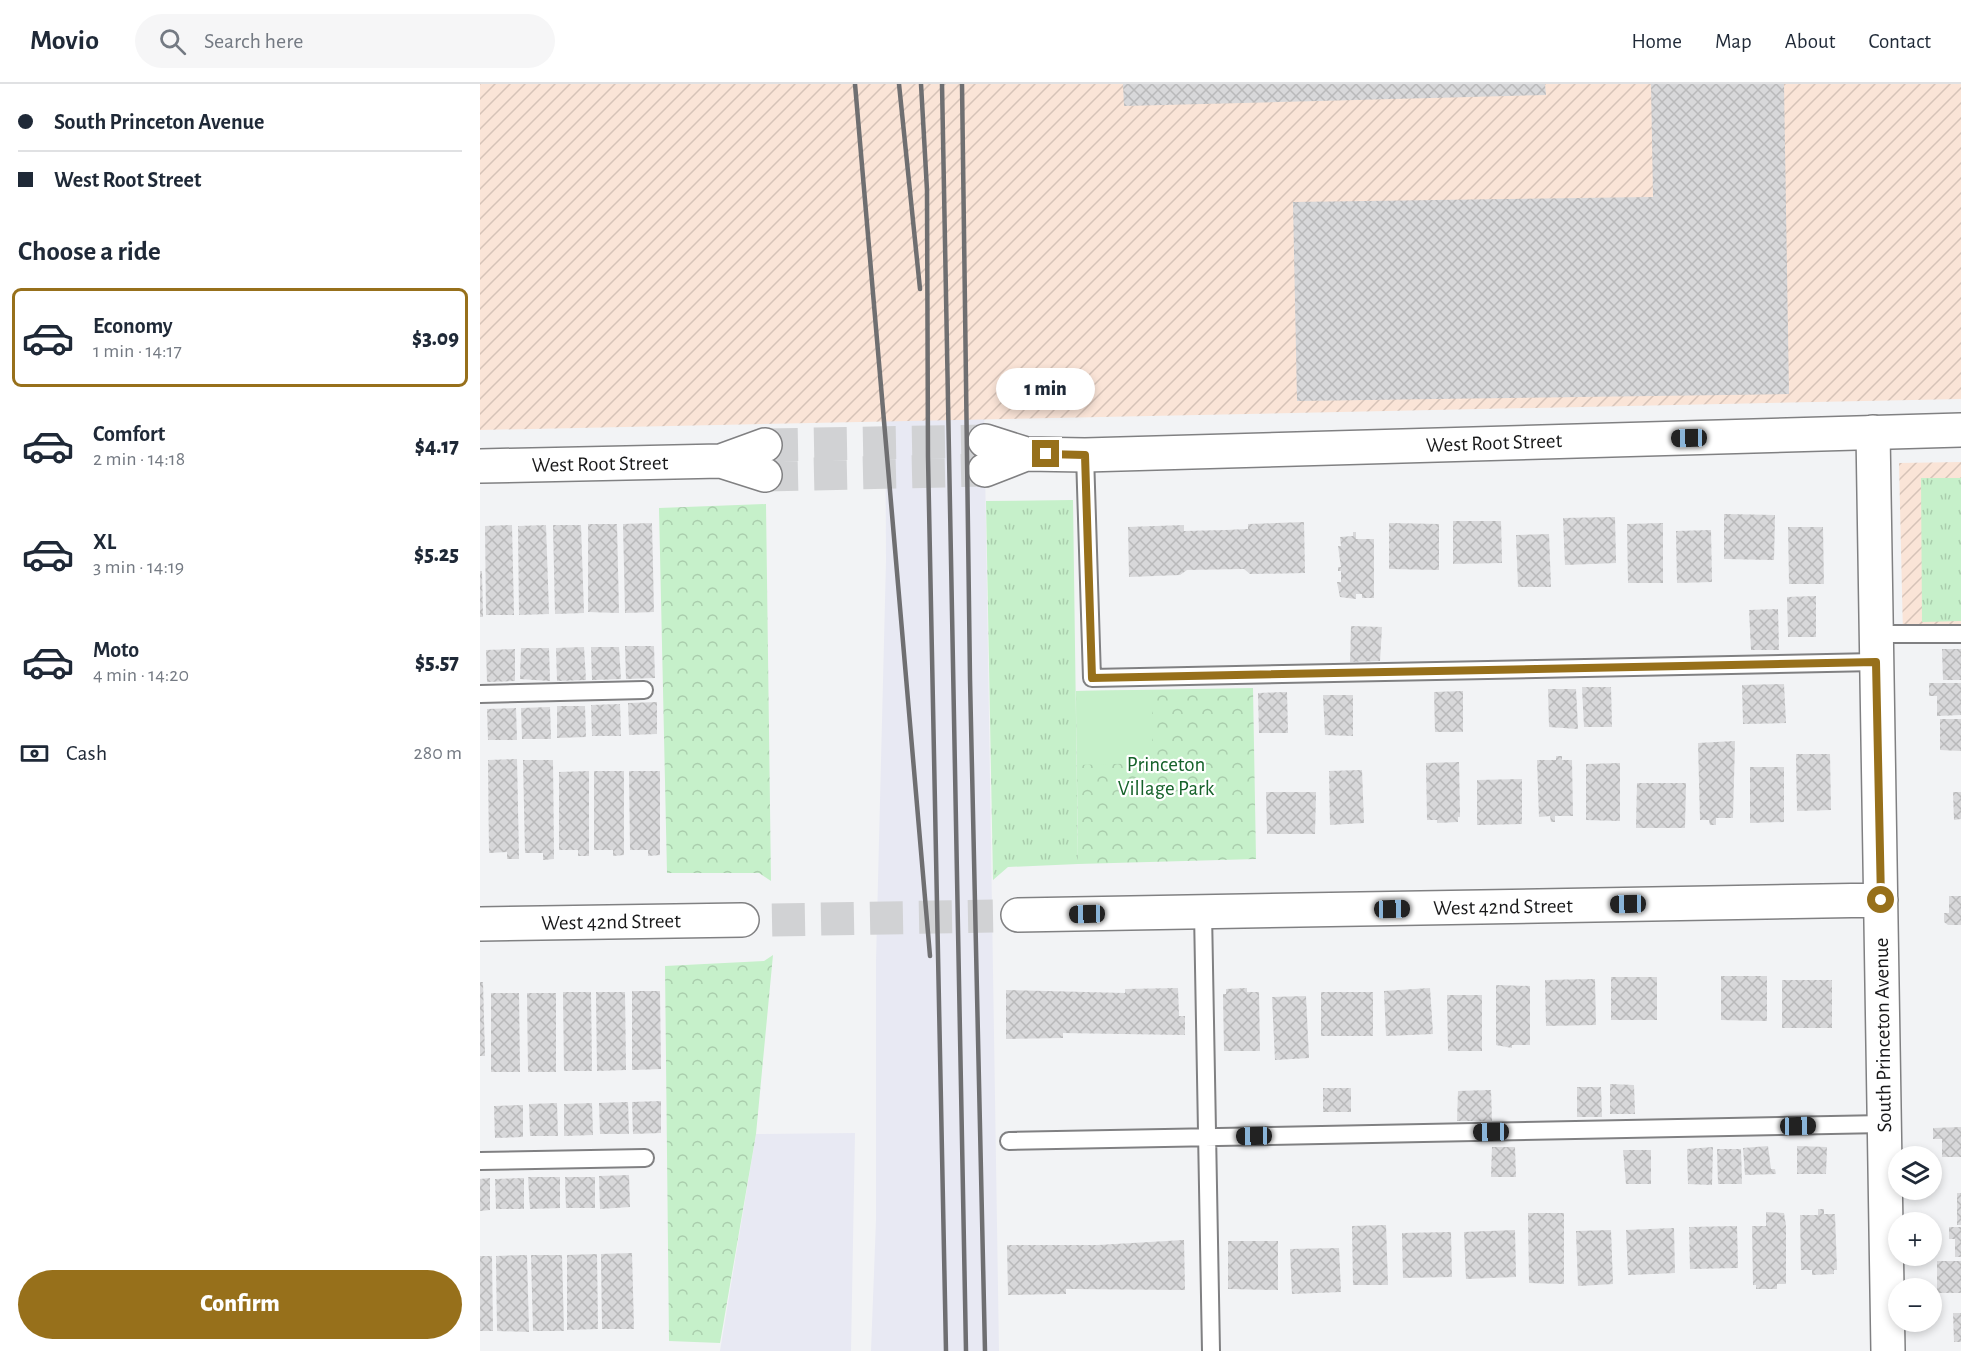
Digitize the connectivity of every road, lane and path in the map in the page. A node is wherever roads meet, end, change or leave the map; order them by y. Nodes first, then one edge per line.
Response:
1 (1961, 430) edge
2 (1872, 432) junction
3 (985, 455) tunnel mouth
4 (1085, 455) junction
5 (765, 460) tunnel mouth
6 (480, 466) edge
7 (1961, 634) edge
8 (1876, 648) junction
9 (644, 690) dead end
10 (480, 694) edge
11 (1881, 900) junction
12 (1203, 912) junction
13 (1018, 915) tunnel mouth
14 (742, 920) tunnel mouth
15 (480, 924) edge
16 (1884, 1124) junction
17 (1207, 1137) junction
18 (1009, 1141) dead end
19 (645, 1158) dead end
20 (480, 1161) edge
21 (1211, 1351) edge
22 (1888, 1351) edge

1 - 2 street, West Root Street
2 - 4 street, West Root Street
2 - 8 street, South Princeton Avenue
3 - 4 street, West Root Street
4 - 8 lane
5 - 6 street, West Root Street
7 - 8 lane
8 - 11 street, South Princeton Avenue
9 - 10 lane
11 - 12 street, West 42nd Street
11 - 16 street, South Princeton Avenue
12 - 13 street, West 42nd Street
12 - 17 lane
14 - 15 street, West 42nd Street
16 - 17 lane
16 - 22 street, South Princeton Avenue
17 - 18 lane
17 - 21 lane
19 - 20 lane

